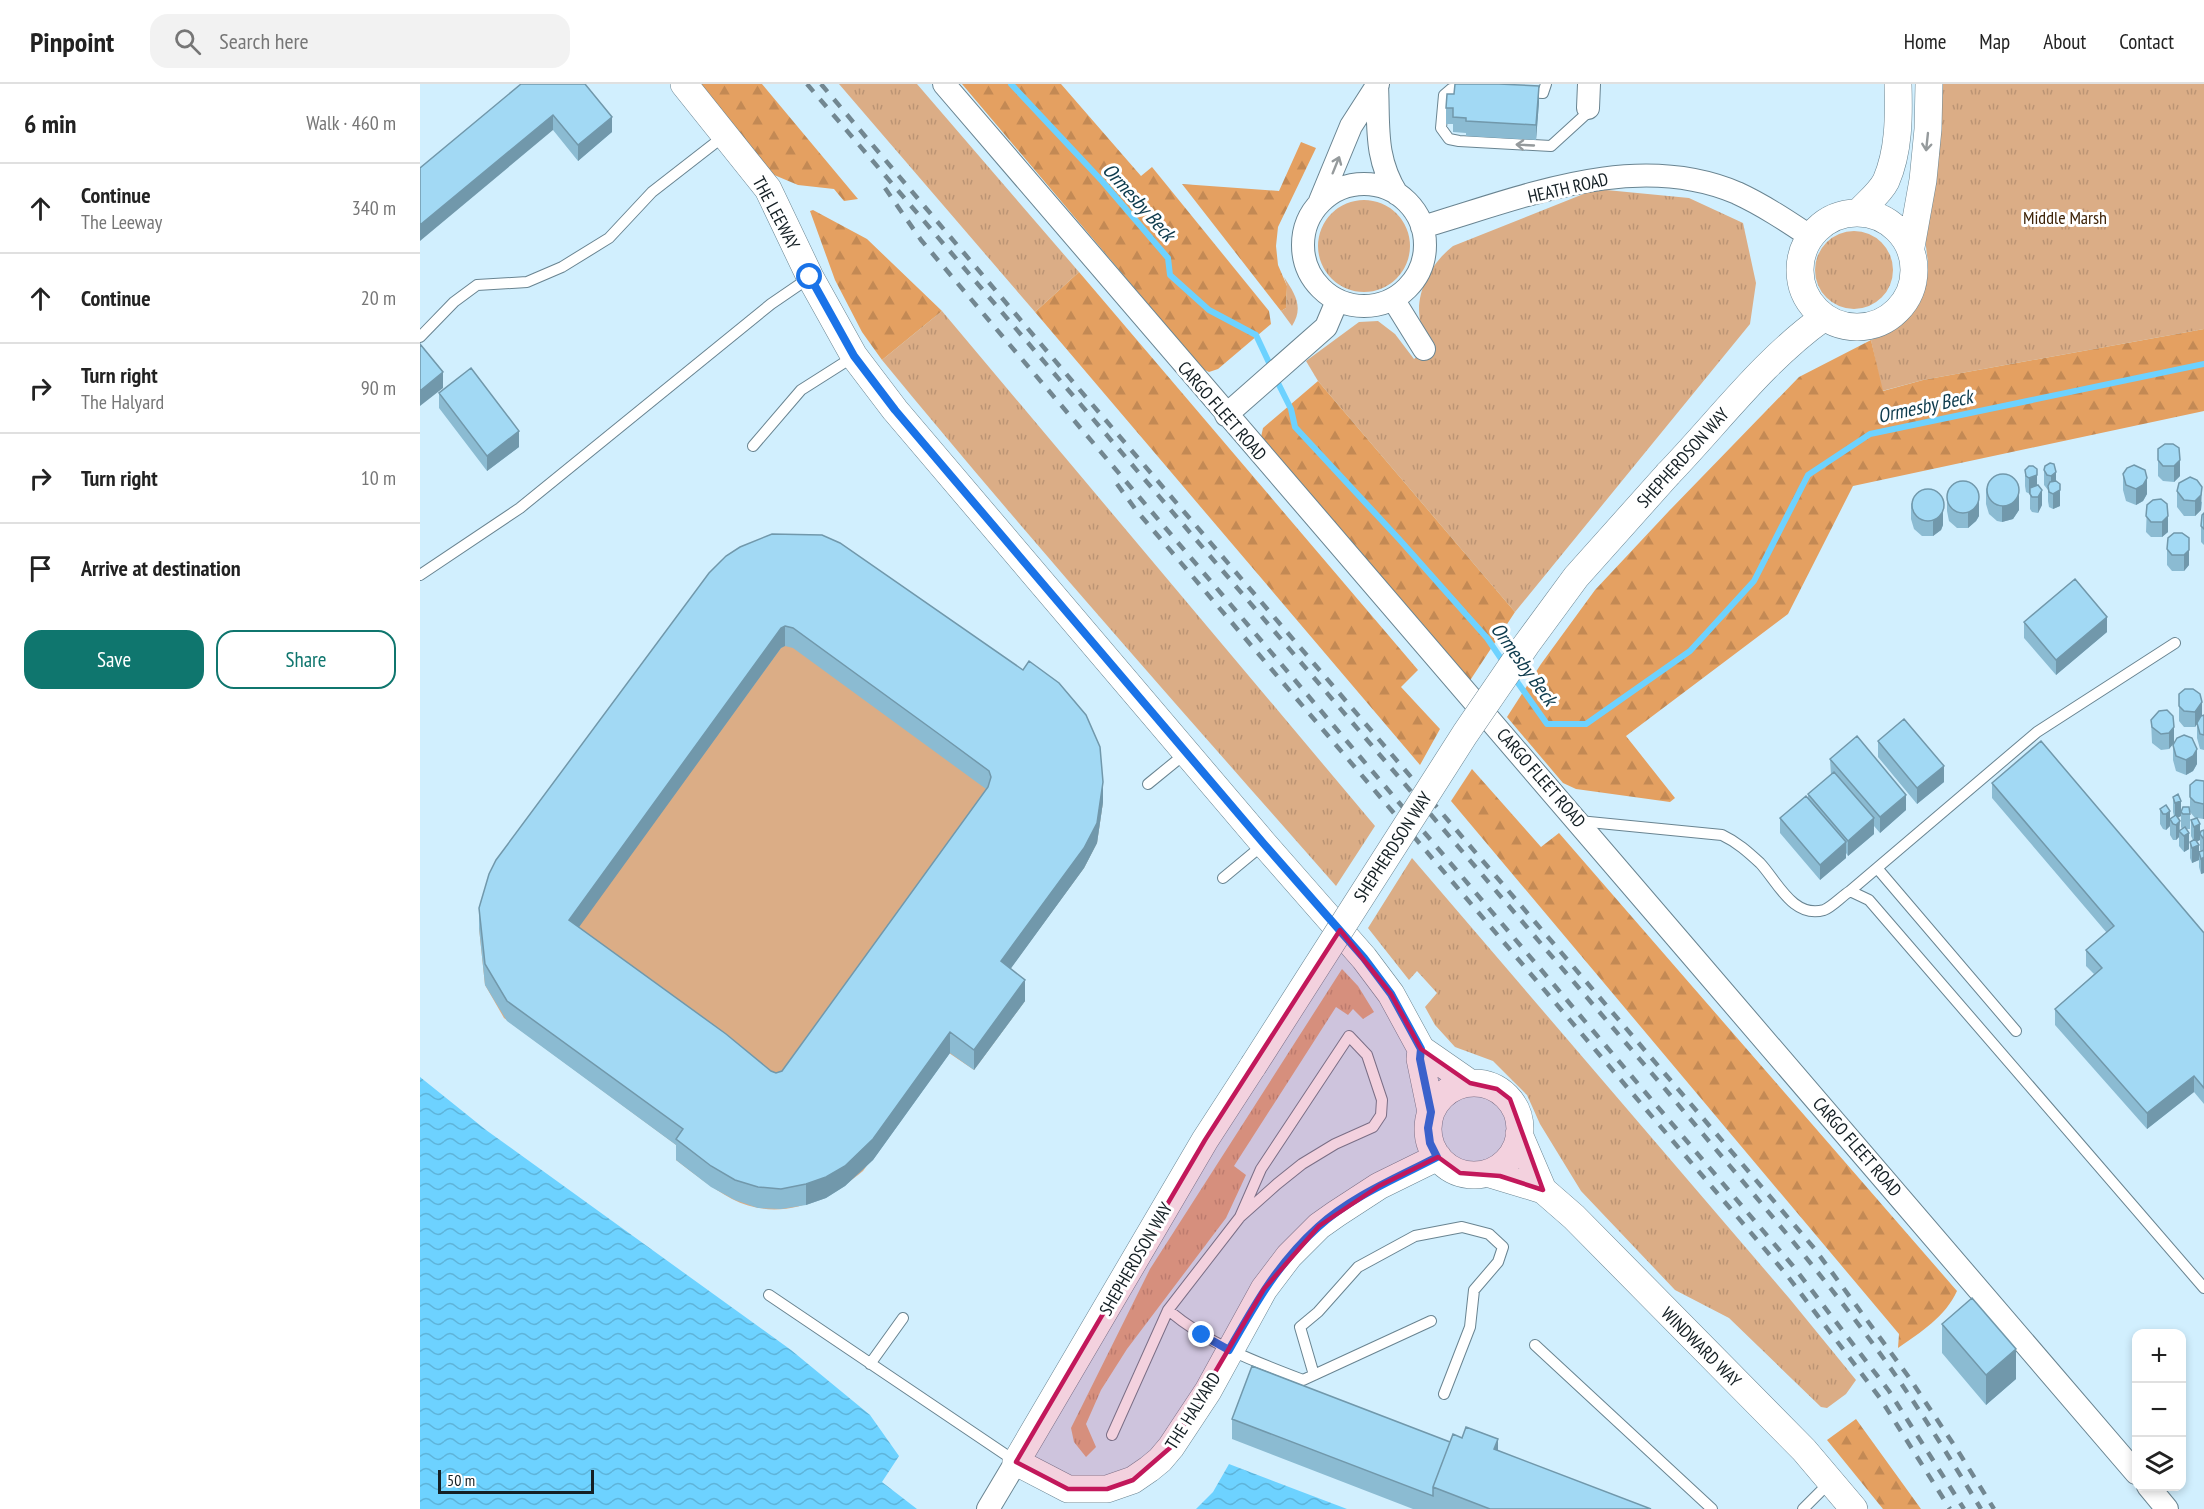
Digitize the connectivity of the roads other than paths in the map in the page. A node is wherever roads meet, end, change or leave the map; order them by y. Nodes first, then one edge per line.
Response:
1 (684, 84) edge
2 (944, 84) edge
3 (1546, 84) edge
4 (1589, 84) edge
5 (1898, 84) edge
6 (1929, 84) edge
7 (1377, 85) edge
8 (1474, 90) edge
9 (1510, 91) edge
10 (1588, 108) joint
11 (726, 134) junction
12 (1397, 194) junction
13 (1319, 202) junction
14 (1858, 213) junction
15 (1422, 227) junction
16 (1811, 237) junction
17 (1911, 247) junction
18 (810, 277) junction
19 (1393, 299) junction
20 (1337, 301) junction
21 (1824, 318) junction
22 (420, 337) edge
23 (1424, 349) dead end
24 (854, 356) junction
25 (1226, 415) junction
26 (753, 446) dead end
27 (420, 575) edge
28 (2175, 643) dead end
29 (1186, 753) junction
30 (1148, 784) dead end
31 (1578, 821) junction
32 (1264, 844) junction
33 (1878, 868) junction
34 (1223, 878) dead end
35 (1850, 891) junction
36 (2016, 1031) dead end
37 (1421, 1049) junction
38 (1470, 1083) junction
39 (1431, 1112) junction
40 (1519, 1134) junction
41 (1437, 1157) junction
42 (1487, 1173) junction
43 (1543, 1190) junction
44 (1240, 1217) junction
45 (2204, 1288) edge
46 (769, 1295) dead end
47 (1168, 1310) junction
48 (903, 1318) dead end
49 (1431, 1322) dead end
50 (1535, 1345) dead end
51 (1229, 1350) junction
52 (870, 1364) junction
53 (1314, 1375) junction
54 (1444, 1394) dead end
55 (1112, 1435) dead end
56 (1016, 1462) junction
57 (2132, 1468) edge
58 (1830, 1482) junction
59 (2152, 1491) edge
60 (988, 1509) edge
61 (1712, 1509) edge
62 (1803, 1509) edge
63 (1854, 1509) edge
64 (2167, 1509) edge

1 - 11 street, THE LEEWAY
2 - 25 street, CARGO FLEET ROAD
3 - 9 lane
4 - 10 street
5 - 14 street
6 -> 17 street
7 - 12 street
13 -> 7 street
10 -> 8 lane
11 - 18 street, THE LEEWAY
11 - 22 lane
12 - 13 street
12 - 15 street
13 - 20 street
14 - 16 street
14 - 17 street
15 - 16 street, HEATH ROAD
15 - 19 street
16 - 21 street
17 - 21 street
18 - 24 street, THE LEEWAY
18 - 27 lane
19 - 20 street
19 - 23 street
20 - 25 street
21 - 56 street, SHEPHERDSON WAY, bridge
24 - 26 lane
24 - 29 street, THE LEEWAY
25 - 31 street, CARGO FLEET ROAD
28 - 33 lane
29 - 30 lane
29 - 32 street, THE LEEWAY
31 - 35 lane
31 - 57 street, CARGO FLEET ROAD
32 - 34 lane
32 - 37 street, THE LEEWAY
33 - 35 lane
33 - 36 lane
35 - 45 lane
37 - 38 street, THE LEEWAY
37 - 39 street, THE LEEWAY
38 - 39 street
38 - 40 street
39 - 41 street
40 - 42 street
40 - 43 street, WINDWARD WAY
41 - 42 street
41 - 51 street, THE HALYARD
42 - 43 street, WINDWARD WAY
43 - 58 street, WINDWARD WAY
44 - 44 lane
44 - 47 lane
46 - 52 lane
47 - 51 lane
47 - 55 lane
48 - 52 lane
49 - 53 lane
50 - 61 lane
51 - 53 lane
51 - 56 street, THE HALYARD
52 - 56 lane
53 - 54 lane
56 - 60 street
58 - 62 lane
58 - 63 street, WINDWARD WAY
59 - 64 street

